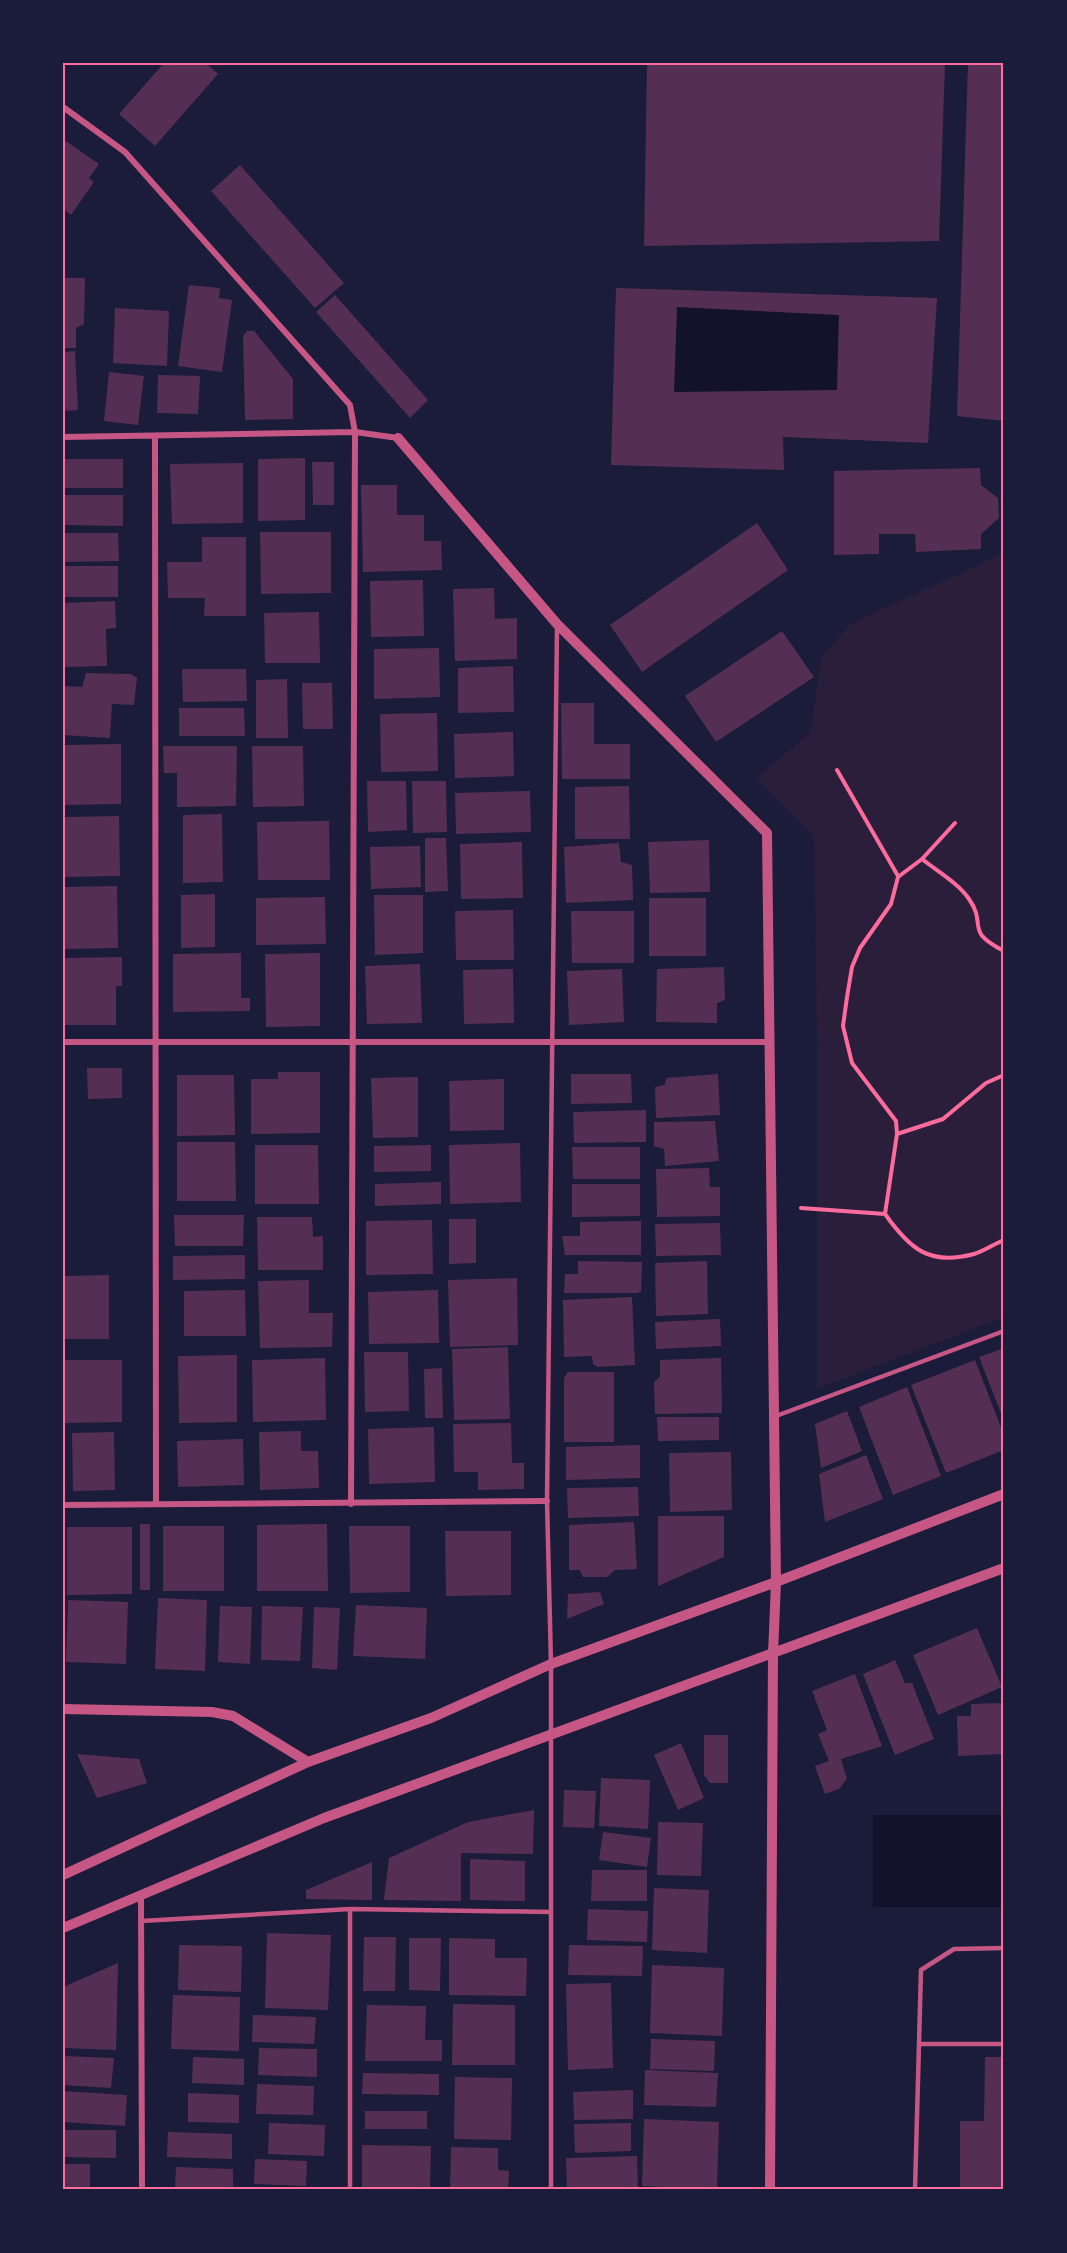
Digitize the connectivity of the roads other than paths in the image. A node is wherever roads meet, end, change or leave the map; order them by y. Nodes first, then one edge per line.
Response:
1 (63, 107) edge
2 (355, 432) junction
3 (63, 437) edge
4 (155, 437) junction
5 (398, 438) joint
6 (557, 624) junction
7 (63, 1042) edge
8 (156, 1042) junction
9 (352, 1042) junction
10 (554, 1042) junction
11 (770, 1042) junction
12 (1004, 1331) edge
13 (775, 1417) junction
14 (1004, 1494) edge
15 (547, 1501) junction
16 (156, 1504) junction
17 (351, 1504) junction
18 (63, 1505) edge
19 (1004, 1568) edge
20 (776, 1582) junction
21 (773, 1654) junction
22 (550, 1664) junction
23 (63, 1709) edge
24 (550, 1733) junction
25 (308, 1761) junction
26 (63, 1875) edge
27 (141, 1896) junction
28 (350, 1909) junction
29 (550, 1911) junction
30 (141, 1921) junction
31 (63, 1928) edge
32 (1004, 1948) edge
33 (919, 2044) junction
34 (1004, 2044) edge
35 (142, 2190) edge
36 (350, 2190) edge
37 (551, 2190) edge
38 (770, 2190) edge
39 (915, 2190) edge

1 - 2 street
2 - 4 street
2 - 5 street
2 - 9 street
3 - 4 street
4 - 8 street
5 - 6 street
6 - 10 lane
6 - 11 street
7 - 8 street
8 - 9 street
8 - 16 street
9 - 10 street
9 - 17 street
10 - 11 street
10 - 15 lane
11 - 13 street
12 - 13 lane
13 - 20 street
14 - 20 street
15 - 17 street
15 - 22 lane
16 - 17 street
16 - 18 street
19 - 21 street
20 - 21 street
20 - 22 street
21 - 24 street
21 - 38 street
22 - 24 lane
22 - 25 street
23 - 25 street
24 - 27 street
24 - 29 lane
25 - 26 street
27 - 30 street
27 - 31 street
28 - 29 lane
28 - 30 lane
28 - 36 lane
29 - 37 lane
30 - 35 street
32 - 33 lane
33 - 34 lane
33 - 39 lane

